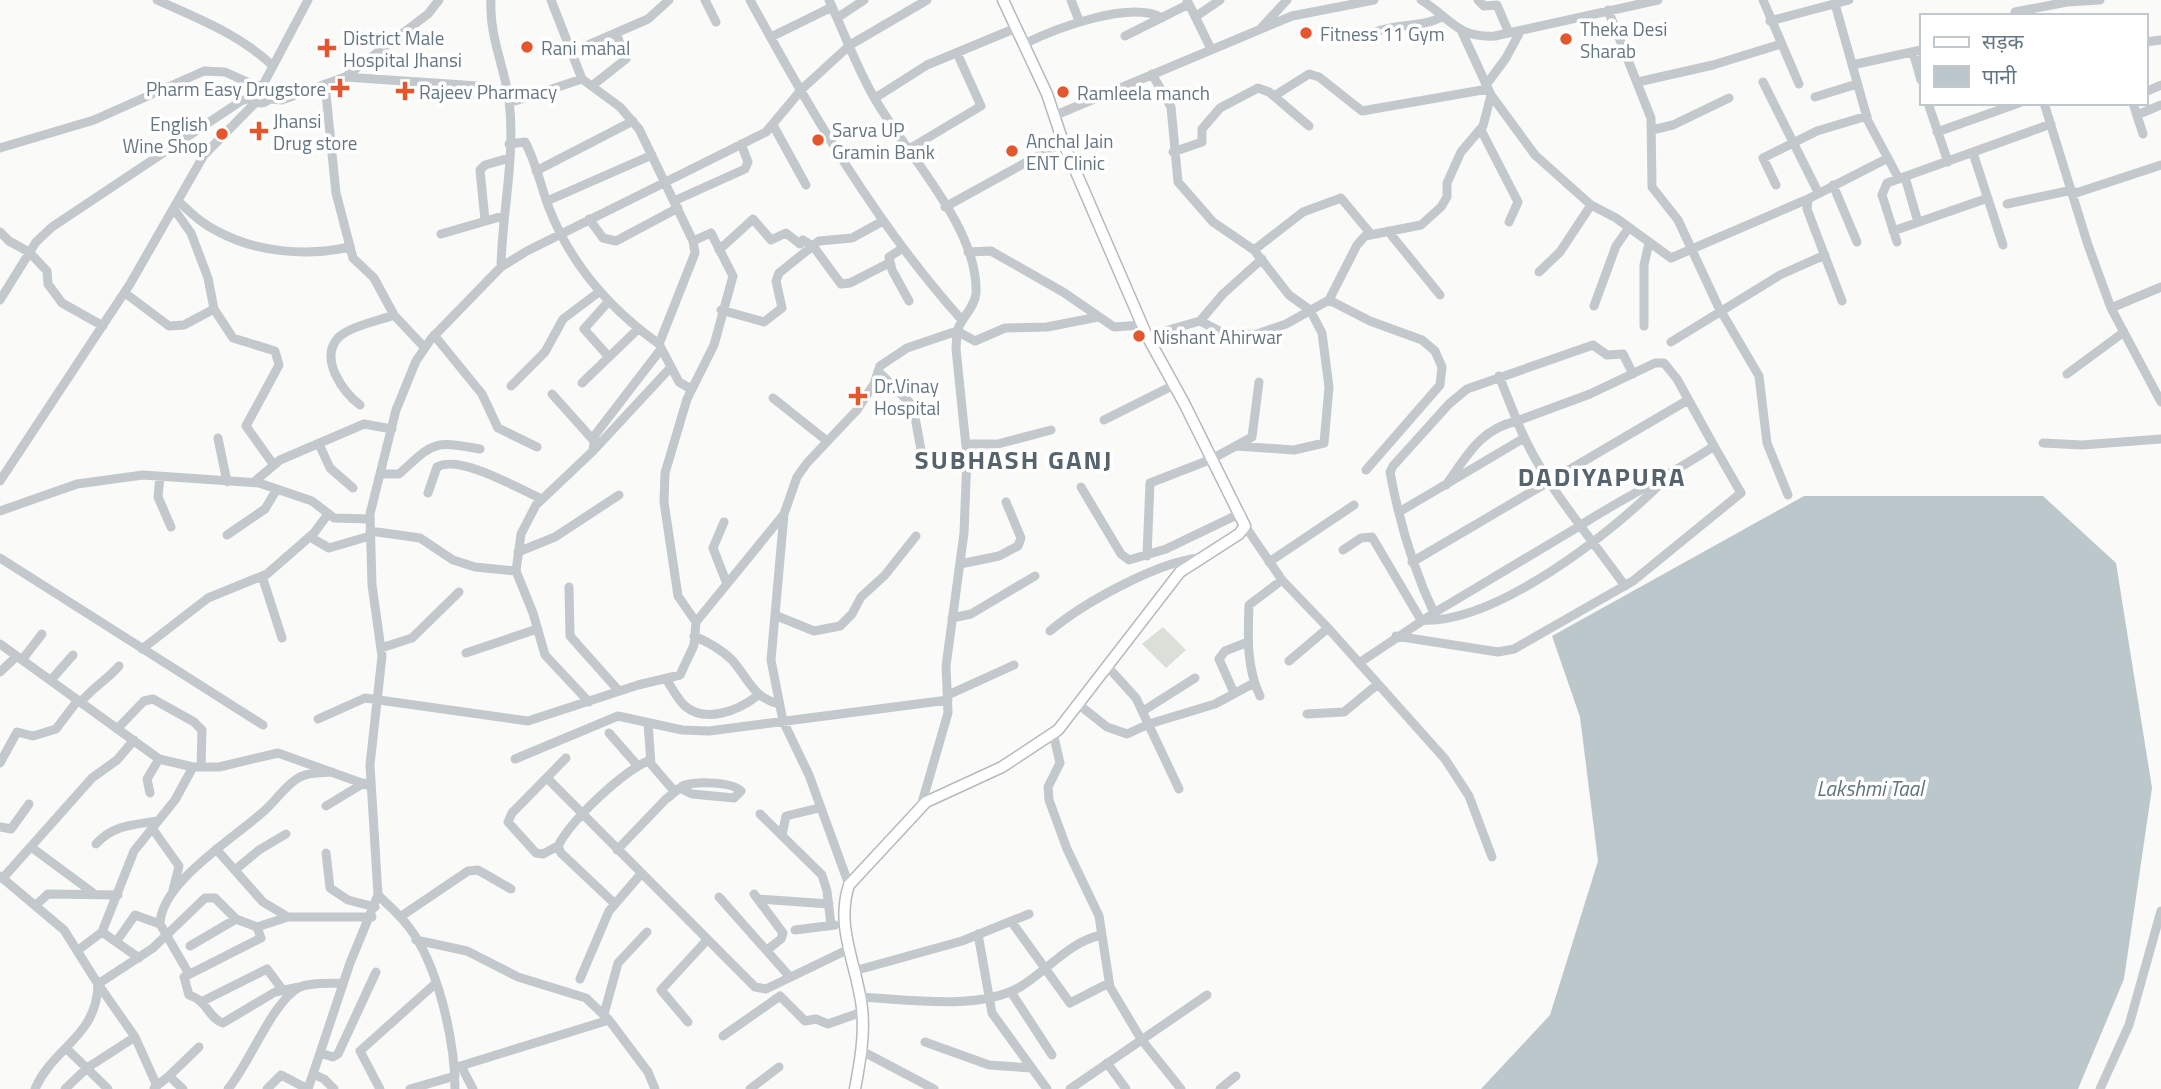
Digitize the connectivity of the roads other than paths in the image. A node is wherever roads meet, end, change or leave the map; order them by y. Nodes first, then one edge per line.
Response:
1 (156, 0) edge
2 (308, 0) edge
3 (439, 0) edge
4 (491, 0) edge
5 (551, 0) edge
6 (670, 0) edge
7 (705, 0) edge
8 (750, 0) edge
9 (864, 0) edge
10 (927, 0) edge
11 (1003, 0) edge
12 (1070, 0) edge
13 (1220, 0) edge
14 (1286, 0) edge
15 (1374, 0) edge
16 (1421, 0) edge
17 (1478, 0) edge
18 (1658, 0) edge
19 (1763, 0) edge
20 (1849, 0) edge
21 (2012, 0) edge
22 (2100, 0) edge
23 (1188, 2) edge
24 (1635, 2) edge
25 (660, 4) edge
26 (830, 4) edge
27 (1835, 4) junction
28 (1612, 6) edge
29 (2016, 14) edge
30 (1443, 16) junction
31 (1195, 17) junction
32 (838, 18) junction
33 (1078, 18) junction
34 (1163, 18) junction
35 (1770, 21) junction
36 (716, 22) dead end
37 (1016, 28) junction
38 (1260, 29) junction
39 (1521, 30) junction
40 (1375, 32) dead end
41 (1461, 32) junction
42 (616, 33) junction
43 (1509, 33) junction
44 (1125, 36) dead end
45 (771, 37) junction
46 (1024, 44) junction
47 (1781, 44) junction
48 (850, 45) junction
49 (1211, 49) junction
50 (1917, 51) edge
51 (572, 52) junction
52 (957, 53) junction
53 (1852, 65) junction
54 (273, 66) junction
55 (1920, 73) edge
56 (1152, 74) junction
57 (345, 77) junction
58 (582, 79) junction
59 (1638, 82) junction
60 (1763, 82) dead end
61 (325, 84) junction
62 (1799, 84) dead end
63 (1857, 84) junction
64 (260, 85) junction
65 (593, 85) junction
66 (802, 89) junction
67 (1488, 90) junction
68 (1274, 96) junction
69 (1815, 97) dead end
70 (875, 98) junction
71 (1729, 98) dead end
72 (254, 99) junction
73 (270, 99) junction
74 (509, 101) junction
75 (1929, 105) edge
76 (2013, 105) edge
77 (2045, 105) edge
78 (2134, 105) edge
79 (2161, 105) edge
80 (1056, 115) junction
81 (2137, 115) junction
82 (1867, 116) junction
83 (633, 121) junction
84 (2051, 124) junction
85 (774, 125) junction
86 (1309, 126) dead end
87 (1481, 130) junction
88 (1652, 131) junction
89 (1937, 132) junction
90 (2143, 134) dead end
91 (1063, 142) junction
92 (509, 144) junction
93 (741, 144) junction
94 (1793, 144) junction
95 (0, 148) edge
96 (909, 149) junction
97 (1173, 152) junction
98 (1973, 153) junction
99 (652, 155) junction
100 (509, 158) junction
101 (1888, 158) junction
102 (1948, 162) junction
103 (2161, 165) edge
104 (536, 170) junction
105 (1902, 178) junction
106 (665, 180) junction
107 (806, 185) dead end
108 (1776, 185) dead end
109 (1833, 185) junction
110 (1818, 192) junction
111 (2072, 192) junction
112 (1987, 198) junction
113 (1808, 199) junction
114 (547, 201) junction
115 (676, 204) junction
116 (2007, 204) dead end
117 (176, 205) junction
118 (1591, 205) junction
119 (945, 207) junction
120 (503, 216) junction
121 (589, 219) junction
122 (485, 220) junction
123 (883, 221) junction
124 (1509, 222) dead end
125 (1918, 222) junction
126 (1628, 229) junction
127 (1388, 231) junction
128 (1893, 231) junction
129 (0, 232) edge
130 (1370, 233) junction
131 (441, 234) dead end
132 (560, 234) junction
133 (693, 241) junction
134 (1857, 242) dead end
135 (1897, 242) dead end
136 (1649, 243) junction
137 (2003, 245) dead end
138 (813, 246) junction
139 (349, 247) junction
140 (903, 248) junction
141 (719, 250) junction
142 (1254, 250) junction
143 (1692, 250) junction
144 (29, 252) junction
145 (968, 252) junction
146 (1825, 255) junction
147 (1262, 259) junction
148 (889, 263) junction
149 (501, 267) junction
150 (1539, 272) dead end
151 (2161, 287) edge
152 (598, 292) junction
153 (125, 293) junction
154 (1440, 295) dead end
155 (0, 300) edge
156 (1329, 300) junction
157 (909, 301) dead end
158 (1842, 301) dead end
159 (608, 302) junction
160 (1594, 306) dead end
161 (2111, 308) junction
162 (214, 309) junction
163 (721, 310) junction
164 (1310, 310) junction
165 (1721, 311) junction
166 (394, 315) junction
167 (1098, 317) junction
168 (961, 319) junction
169 (1200, 321) junction
170 (1142, 324) junction
171 (103, 326) junction
172 (1644, 326) dead end
173 (638, 328) junction
174 (957, 331) junction
175 (2124, 332) junction
176 (434, 335) junction
177 (1147, 336) junction
178 (1671, 342) dead end
179 (424, 347) junction
180 (660, 347) junction
181 (610, 357) junction
182 (671, 367) junction
183 (878, 371) junction
184 (1633, 374) junction
185 (2067, 374) dead end
186 (1499, 376) junction
187 (1259, 382) dead end
188 (582, 383) dead end
189 (1174, 385) junction
190 (511, 386) dead end
191 (691, 389) junction
192 (552, 394) dead end
193 (773, 398) dead end
194 (1688, 400) junction
195 (2161, 402) edge
196 (360, 405) dead end
197 (1104, 420) dead end
198 (1517, 421) junction
199 (391, 429) junction
200 (1051, 430) dead end
201 (218, 438) dead end
202 (1524, 438) junction
203 (2161, 439) edge
204 (827, 441) junction
205 (2043, 443) dead end
206 (319, 444) junction
207 (966, 444) junction
208 (595, 446) junction
209 (1236, 446) junction
210 (1714, 446) junction
211 (537, 447) dead end
212 (480, 449) dead end
213 (921, 450) dead end
214 (1212, 459) junction
215 (273, 464) junction
216 (1366, 470) dead end
217 (380, 474) junction
218 (1671, 474) junction
219 (160, 477) junction
220 (0, 481) edge
221 (227, 482) junction
222 (254, 482) junction
223 (1548, 483) junction
224 (1446, 485) junction
225 (1081, 487) dead end
226 (353, 488) dead end
227 (277, 489) junction
228 (428, 493) dead end
229 (619, 495) dead end
230 (1788, 495) dead end
231 (542, 499) junction
232 (1006, 502) dead end
233 (1354, 505) dead end
234 (0, 511) edge
235 (1399, 512) junction
236 (1241, 513) junction
237 (328, 514) junction
238 (784, 514) junction
239 (370, 519) junction
240 (724, 522) dead end
241 (1582, 524) junction
242 (1245, 526) junction
243 (171, 527) dead end
244 (370, 534) junction
245 (227, 536) dead end
246 (916, 536) dead end
247 (310, 537) junction
248 (1594, 542) junction
249 (1343, 550) dead end
250 (518, 552) junction
251 (1147, 556) junction
252 (0, 558) edge
253 (1198, 558) junction
254 (1269, 562) junction
255 (1412, 562) junction
256 (960, 564) junction
257 (516, 571) junction
258 (262, 576) junction
259 (1035, 576) dead end
260 (1282, 580) junction
261 (727, 584) junction
262 (1625, 586) junction
263 (569, 587) dead end
264 (459, 592) dead end
265 (1434, 613) junction
266 (777, 616) junction
267 (952, 618) junction
268 (1421, 620) junction
269 (696, 622) junction
270 (1328, 628) junction
271 (537, 629) junction
272 (1050, 631) dead end
273 (42, 635) dead end
274 (694, 636) junction
275 (1396, 636) junction
276 (282, 638) dead end
277 (1248, 642) junction
278 (0, 644) edge
279 (381, 648) junction
280 (142, 649) junction
281 (466, 653) dead end
282 (73, 655) dead end
283 (19, 658) junction
284 (1289, 661) dead end
285 (1359, 663) junction
286 (1014, 665) dead end
287 (119, 666) dead end
288 (1107, 666) junction
289 (0, 672) edge
290 (1195, 678) dead end
291 (666, 679) junction
292 (51, 680) junction
293 (1254, 683) junction
294 (1378, 684) junction
295 (619, 691) junction
296 (1234, 694) junction
297 (757, 696) junction
298 (1260, 696) dead end
299 (948, 698) junction
300 (377, 699) junction
301 (79, 701) junction
302 (589, 702) junction
303 (779, 704) junction
304 (1078, 704) junction
305 (1143, 711) junction
306 (1307, 714) dead end
307 (318, 719) dead end
308 (783, 721) junction
309 (648, 723) junction
310 (1149, 724) junction
311 (262, 725) dead end
312 (117, 729) junction
313 (609, 733) dead end
314 (1053, 733) junction
315 (134, 740) junction
316 (566, 758) dead end
317 (159, 759) junction
318 (515, 759) dead end
319 (650, 760) junction
320 (0, 763) edge
321 (637, 765) junction
322 (197, 767) junction
323 (333, 772) junction
324 (547, 778) junction
325 (367, 785) junction
326 (1180, 789) dead end
327 (678, 790) junction
328 (150, 793) dead end
329 (29, 804) dead end
330 (326, 806) dead end
331 (921, 806) junction
332 (819, 808) junction
333 (760, 814) dead end
334 (583, 816) junction
335 (155, 825) junction
336 (0, 827) edge
337 (286, 834) dead end
338 (782, 835) junction
339 (96, 844) dead end
340 (31, 846) junction
341 (558, 846) junction
342 (216, 849) junction
343 (617, 850) junction
344 (326, 853) dead end
345 (1492, 858) dead end
346 (235, 870) junction
347 (640, 874) junction
348 (1, 877) edge
349 (849, 885) junction
350 (511, 889) dead end
351 (172, 894) junction
352 (96, 895) junction
353 (118, 895) junction
354 (378, 895) junction
355 (719, 897) dead end
356 (614, 903) junction
357 (829, 904) junction
358 (36, 905) junction
359 (2161, 911) edge
360 (373, 912) junction
361 (1028, 914) dead end
362 (288, 917) junction
363 (400, 917) junction
364 (236, 919) junction
365 (1011, 921) junction
366 (160, 924) junction
367 (831, 925) junction
368 (844, 925) junction
369 (257, 928) junction
370 (795, 930) dead end
371 (103, 932) junction
372 (647, 932) dead end
373 (978, 934) junction
374 (1101, 935) junction
375 (168, 936) junction
376 (416, 940) junction
377 (706, 940) junction
378 (117, 942) junction
379 (190, 946) dead end
380 (849, 949) junction
381 (767, 950) junction
382 (77, 951) junction
383 (139, 958) junction
384 (1046, 969) junction
385 (854, 971) junction
386 (376, 972) dead end
387 (189, 974) junction
388 (790, 977) junction
389 (580, 979) dead end
390 (343, 983) junction
391 (436, 983) junction
392 (1109, 983) junction
393 (98, 985) junction
394 (299, 987) junction
395 (282, 989) junction
396 (1011, 992) junction
397 (1207, 995) dead end
398 (860, 997) junction
399 (987, 1000) junction
400 (203, 1001) junction
401 (862, 1012) junction
402 (606, 1017) junction
403 (688, 1022) dead end
404 (135, 1037) junction
405 (723, 1037) dead end
406 (1142, 1038) junction
407 (925, 1042) dead end
408 (199, 1047) dead end
409 (67, 1049) junction
410 (863, 1051) junction
411 (320, 1053) junction
412 (1052, 1055) dead end
413 (1107, 1063) junction
414 (779, 1067) dead end
415 (1031, 1068) junction
416 (87, 1069) junction
417 (457, 1070) junction
418 (313, 1074) junction
419 (169, 1076) junction
420 (1236, 1076) dead end
421 (155, 1087) edge
422 (754, 1088) edge
423 (1072, 1088) edge
424 (35, 1089) edge
425 (65, 1089) edge
426 (108, 1089) edge
427 (183, 1089) edge
428 (228, 1089) edge
429 (267, 1089) edge
430 (308, 1089) edge
431 (334, 1089) edge
432 (380, 1089) edge
433 (410, 1089) edge
434 (455, 1089) edge
435 (473, 1089) edge
436 (655, 1089) edge
437 (855, 1089) edge
438 (934, 1089) edge
439 (1047, 1089) edge
440 (1126, 1089) edge
441 (1181, 1089) edge
442 (1220, 1089) edge
443 (2100, 1089) edge

1 - 54 street
2 - 54 street
3 - 57 street
4 - 74 street
5 - 51 street
6 - 25 street
7 - 36 street
8 - 45 street
9 - 32 street
10 - 48 street
11 - 37 main road
12 - 33 street
13 - 31 street
14 - 38 street
15 - 38 street
16 - 30 street
17 - 43 street
18 - 24 street
19 - 35 street
20 - 27 street
21 - 29 street
22 - 29 street
23 - 31 street
23 - 34 street
24 - 28 street
25 - 42 street
26 - 32 street
26 - 45 street
27 - 35 street
27 - 53 street
28 - 39 street
28 - 59 street
30 - 40 street
30 - 41 street
31 - 49 street
32 - 48 street
33 - 34 street
33 - 46 street
34 - 44 street
35 - 47 street
37 - 46 main road
37 - 52 street
38 - 49 street
39 - 43 street
39 - 67 street
41 - 43 street
41 - 67 street
42 - 51 street
42 - 65 street
45 - 66 street
46 - 80 main road
47 - 59 street
47 - 62 street
48 - 66 street
48 - 70 street
49 - 56 street
50 - 53 street
50 - 55 street
51 - 58 street
52 - 70 street
52 - 96 street
53 - 63 street
54 - 64 street
56 - 80 street
56 - 97 street
57 - 61 street
57 - 74 street
58 - 65 street
58 - 74 street
59 - 88 street
60 - 94 street
61 - 73 street
61 - 139 street
63 - 69 street
63 - 82 street
64 - 72 street
64 - 73 street
64 - 95 street
65 - 83 street
66 - 85 street
66 - 123 street
67 - 68 street
67 - 87 street
67 - 118 street
68 - 86 street
68 - 97 street
70 - 96 street
71 - 88 street
72 - 73 street
72 - 117 street
72 - 144 street
74 - 92 street
75 - 89 street
76 - 89 street
77 - 84 street
78 - 81 street
79 - 81 street
80 - 91 main road
81 - 90 street
82 - 94 street
82 - 101 street
83 - 99 street
83 - 104 street
84 - 98 street
84 - 111 street
85 - 93 street
85 - 107 street
87 - 124 street
87 - 127 street
88 - 143 street
89 - 102 street
91 - 119 street
91 - 170 main road
92 - 100 street
92 - 104 street
93 - 106 street
93 - 115 street
94 - 108 street
94 - 110 street
96 - 119 street
97 - 142 street
98 - 102 street
98 - 112 street
99 - 106 street
99 - 114 street
100 - 120 street
100 - 122 street
101 - 105 street
101 - 109 street
102 - 105 street
103 - 111 street
104 - 114 street
105 - 125 street
105 - 128 street
106 - 115 street
106 - 121 street
109 - 110 street
109 - 134 street
110 - 113 street
111 - 116 street
111 - 161 street
112 - 125 street
112 - 137 street
113 - 143 street
113 - 146 street
114 - 132 street
115 - 121 street
115 - 133 street
117 - 139 street
117 - 153 street
117 - 162 street
118 - 126 street
118 - 150 street
119 - 145 street
120 - 122 street
120 - 149 street
121 - 132 street
122 - 131 street
123 - 138 street
123 - 140 street
125 - 128 street
126 - 136 street
126 - 160 street
127 - 130 street
127 - 154 street
128 - 135 street
129 - 144 street
130 - 142 street
130 - 156 street
132 - 149 street
132 - 152 street
133 - 141 street
133 - 180 street
136 - 143 street
136 - 172 street
138 - 141 street
138 - 148 street
138 - 163 street
139 - 166 street
140 - 148 street
140 - 168 street
141 - 163 street
142 - 147 street
143 - 165 street
144 - 155 street
144 - 171 street
145 - 167 street
145 - 168 street
146 - 158 street
146 - 165 street
147 - 164 street
147 - 169 street
148 - 157 street
149 - 176 street
151 - 161 street
152 - 159 street
152 - 190 street
153 - 162 street
153 - 171 street
156 - 164 street
156 - 216 street
159 - 173 street
159 - 181 street
161 - 175 street
162 - 215 street
163 - 191 street
164 - 169 street
164 - 209 street
165 - 178 street
165 - 230 street
166 - 179 street
166 - 196 street
167 - 170 street
167 - 174 street
168 - 174 street
169 - 177 street
170 - 177 main road
171 - 220 street
173 - 180 street
173 - 181 street
174 - 183 street
174 - 207 street
175 - 185 street
175 - 195 street
176 - 179 street
176 - 211 street
177 - 189 main road
179 - 199 street
180 - 182 street
180 - 208 street
181 - 188 street
182 - 191 street
182 - 208 street
183 - 204 street
183 - 213 street
184 - 186 street
184 - 194 street
184 - 198 street
186 - 198 street
186 - 235 street
187 - 209 street
189 - 197 street
189 - 214 main road
191 - 269 street
192 - 208 street
193 - 204 street
194 - 210 street
194 - 223 street
198 - 202 street
198 - 224 street
199 - 206 street
199 - 217 street
200 - 207 street
201 - 221 street
202 - 223 street
202 - 224 street
203 - 205 street
204 - 238 street
206 - 215 street
206 - 226 street
207 - 256 street
208 - 231 street
209 - 214 street
210 - 218 street
210 - 262 street
212 - 217 street
214 - 236 main road
214 - 251 street
215 - 222 street
217 - 239 street
218 - 241 street
218 - 248 street
219 - 221 street
219 - 234 street
219 - 243 street
221 - 222 street
222 - 227 street
223 - 241 street
223 - 255 street
224 - 235 street
225 - 251 street
227 - 237 street
227 - 245 street
228 - 231 street
229 - 250 street
231 - 250 street
232 - 256 street
233 - 254 street
235 - 255 street
236 - 242 main road
236 - 251 street
237 - 239 street
237 - 247 street
238 - 261 street
238 - 266 street
239 - 244 street
240 - 261 street
241 - 248 street
241 - 265 street
242 - 253 main road
242 - 254 street
244 - 247 street
244 - 257 street
244 - 279 street
246 - 266 street
247 - 258 street
248 - 262 street
248 - 268 street
249 - 268 street
250 - 257 street
252 - 280 street
253 - 272 street
253 - 288 main road
254 - 260 street
255 - 265 street
256 - 267 street
257 - 271 street
258 - 276 street
258 - 280 street
259 - 267 street
260 - 270 street
260 - 277 street
261 - 269 street
262 - 275 street
263 - 295 street
264 - 279 street
265 - 268 street
266 - 303 street
267 - 299 street
268 - 275 street
269 - 274 street
270 - 284 street
270 - 285 street
271 - 281 street
271 - 302 street
273 - 283 street
274 - 291 street
274 - 297 street
275 - 285 street
277 - 293 street
277 - 296 street
278 - 283 street
279 - 300 street
280 - 311 street
282 - 292 street
283 - 289 street
283 - 292 street
285 - 294 street
286 - 299 street
287 - 301 street
288 - 304 main road
288 - 305 street
290 - 305 street
291 - 295 street
291 - 297 street
292 - 301 street
293 - 296 street
293 - 298 street
294 - 306 street
294 - 345 street
295 - 302 street
296 - 310 street
297 - 303 street
299 - 308 street
299 - 331 street
300 - 302 street
300 - 307 street
300 - 325 street
301 - 312 street
301 - 320 street
303 - 308 street
304 - 310 street
304 - 314 main road
305 - 310 street
308 - 309 street
308 - 332 street
309 - 318 street
309 - 319 street
310 - 326 street
312 - 315 street
312 - 322 street
313 - 321 street
314 - 331 main road
314 - 374 street
315 - 317 street
315 - 340 street
316 - 324 street
317 - 322 street
317 - 328 street
319 - 321 street
319 - 327 street
321 - 334 street
322 - 323 street
322 - 335 street
323 - 325 street
323 - 342 street
324 - 334 street
324 - 341 street
325 - 330 street
325 - 354 street
327 - 327 street
327 - 343 street
329 - 336 street
331 - 349 main road
332 - 338 street
332 - 349 street
333 - 338 street
334 - 341 street
334 - 343 street
335 - 339 street
335 - 351 street
335 - 353 street
337 - 346 street
338 - 357 street
340 - 348 street
340 - 352 street
341 - 356 street
342 - 346 street
342 - 351 street
343 - 347 street
344 - 360 street
346 - 362 street
347 - 356 street
347 - 377 street
348 - 358 street
349 - 368 main road
350 - 363 street
351 - 366 street
352 - 353 street
352 - 358 street
353 - 371 street
354 - 360 street
354 - 363 street
355 - 381 street
356 - 389 street
357 - 367 street
357 - 381 street
358 - 382 street
359 - 443 street
360 - 362 street
360 - 390 street
361 - 365 street
362 - 369 street
363 - 376 street
364 - 369 street
364 - 375 street
364 - 379 street
365 - 373 street
365 - 384 street
366 - 375 street
366 - 378 street
367 - 368 street
367 - 370 street
368 - 380 main road
369 - 387 street
371 - 378 street
371 - 382 street
372 - 402 street
373 - 385 street
373 - 399 street
374 - 384 street
374 - 392 street
375 - 383 street
375 - 387 street
376 - 391 street
376 - 402 street
377 - 388 street
377 - 403 street
378 - 383 street
380 - 385 main road
380 - 388 street
381 - 388 street
382 - 393 street
383 - 393 street
384 - 392 street
384 - 396 street
385 - 398 main road
386 - 411 street
387 - 400 street
390 - 394 street
390 - 411 street
391 - 417 street
391 - 432 street
392 - 406 street
393 - 404 street
393 - 409 street
394 - 395 street
394 - 428 street
395 - 400 street
395 - 400 street
396 - 399 street
396 - 412 street
397 - 406 street
398 - 399 street
398 - 401 main road
399 - 415 street
401 - 405 street
401 - 410 main road
402 - 417 street
402 - 436 street
404 - 416 street
404 - 421 street
406 - 413 street
406 - 441 street
407 - 415 street
408 - 419 street
409 - 416 street
409 - 424 street
410 - 437 main road
410 - 438 street
411 - 418 street
413 - 423 street
413 - 440 street
414 - 422 street
415 - 439 street
416 - 425 street
416 - 426 street
417 - 433 street
417 - 434 street
417 - 435 street
418 - 430 street
418 - 431 street
419 - 421 street
419 - 427 street
420 - 442 street
429 - 430 street

